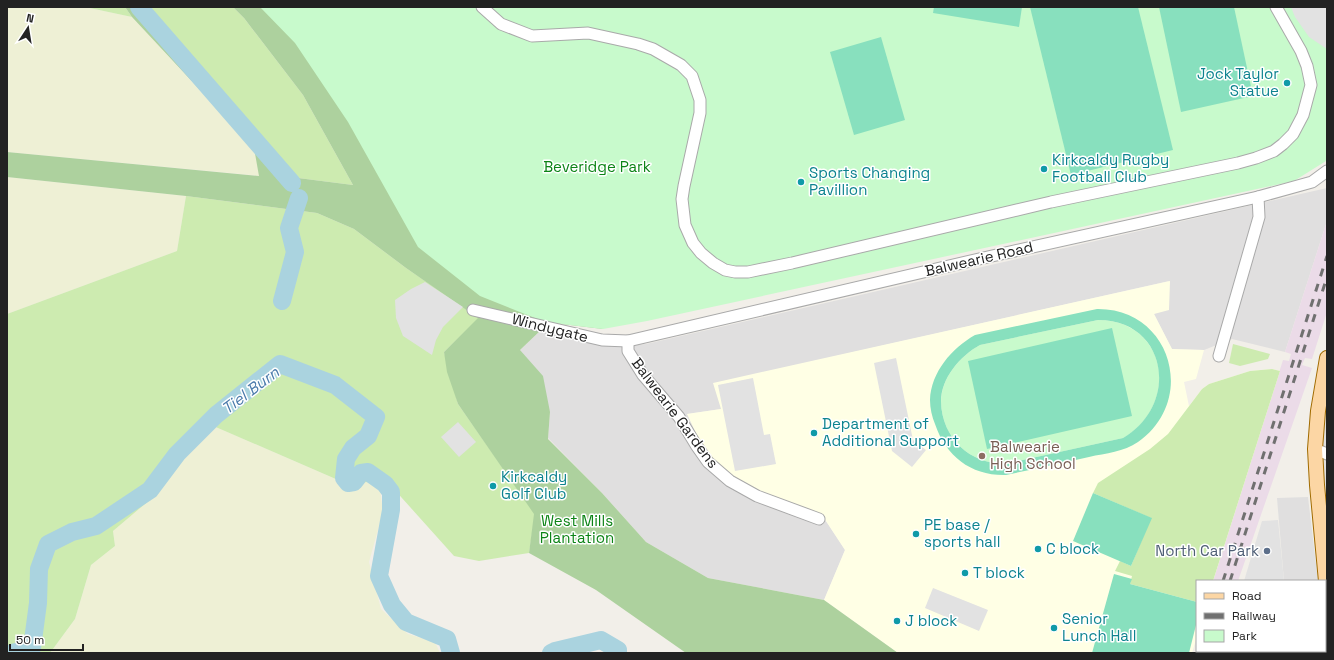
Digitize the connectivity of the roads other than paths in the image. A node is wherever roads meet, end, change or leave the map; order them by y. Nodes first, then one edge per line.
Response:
1 (482, 7) edge
2 (1276, 7) edge
3 (1327, 171) edge
4 (1258, 196) junction
5 (473, 310) dead end
6 (628, 341) junction
7 (1219, 356) dead end
8 (1327, 358) edge
9 (1321, 452) edge
10 (819, 519) dead end
11 (1326, 580) edge
12 (1326, 581) edge
13 (1327, 592) edge

1 - 2 street
3 - 4 street, Balwearie Road
4 - 6 street, Balwearie Road
4 - 7 street
5 - 6 street, Windygate
6 - 10 street, Balwearie Gardens
8 - 9 main road
9 - 11 main road
12 - 13 main road

